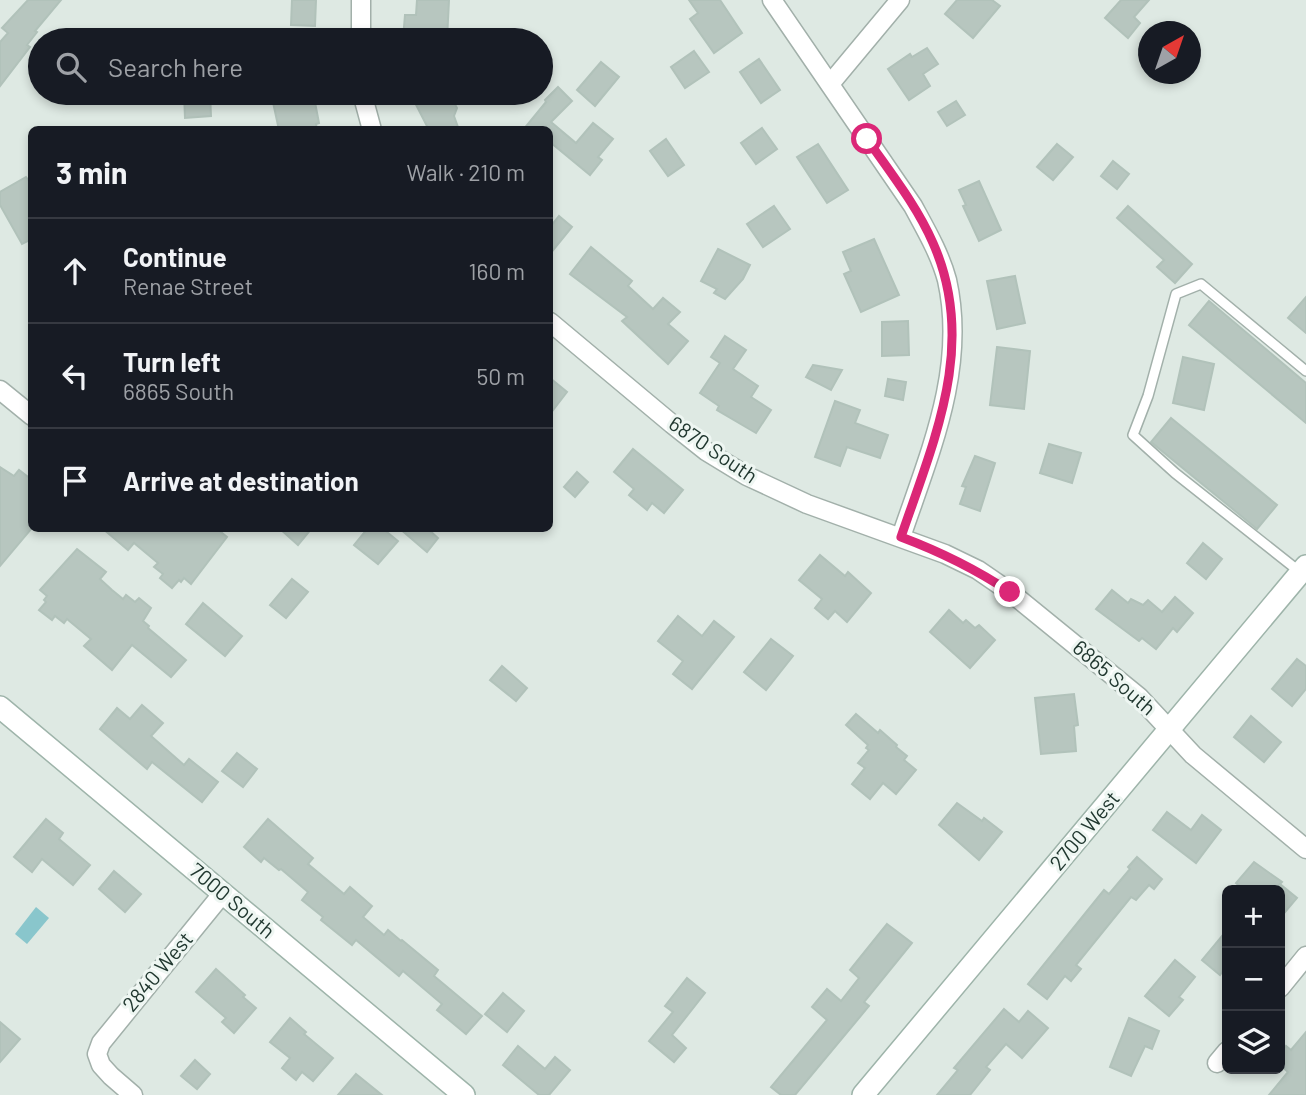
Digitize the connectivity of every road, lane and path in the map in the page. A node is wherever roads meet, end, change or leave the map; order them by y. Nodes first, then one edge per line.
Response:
1 (362, 0) edge
2 (772, 0) edge
3 (900, 0) edge
4 (361, 28) edge
5 (830, 84) junction
6 (365, 105) edge
7 (371, 126) edge
8 (553, 325) edge
9 (1306, 371) edge
10 (0, 390) edge
11 (28, 413) edge
12 (901, 537) junction
13 (1303, 569) edge
14 (0, 707) edge
15 (1170, 729) junction
16 (1306, 849) edge
17 (223, 893) junction
18 (1306, 956) edge
19 (1285, 982) edge
20 (133, 1095) edge
21 (464, 1095) edge
22 (863, 1095) edge

1 - 4 street
2 - 5 street
3 - 5 street
5 - 12 street
6 - 7 street
8 - 12 street, 6870 South
9 - 13 lane
10 - 11 street
12 - 15 street, 6865 South
13 - 15 main road, 2700 West
14 - 17 main road, 7000 South
15 - 16 street, 6865 South
15 - 22 main road, 2700 West
17 - 20 street, 2840 West
17 - 21 main road, 7000 South
18 - 19 street

